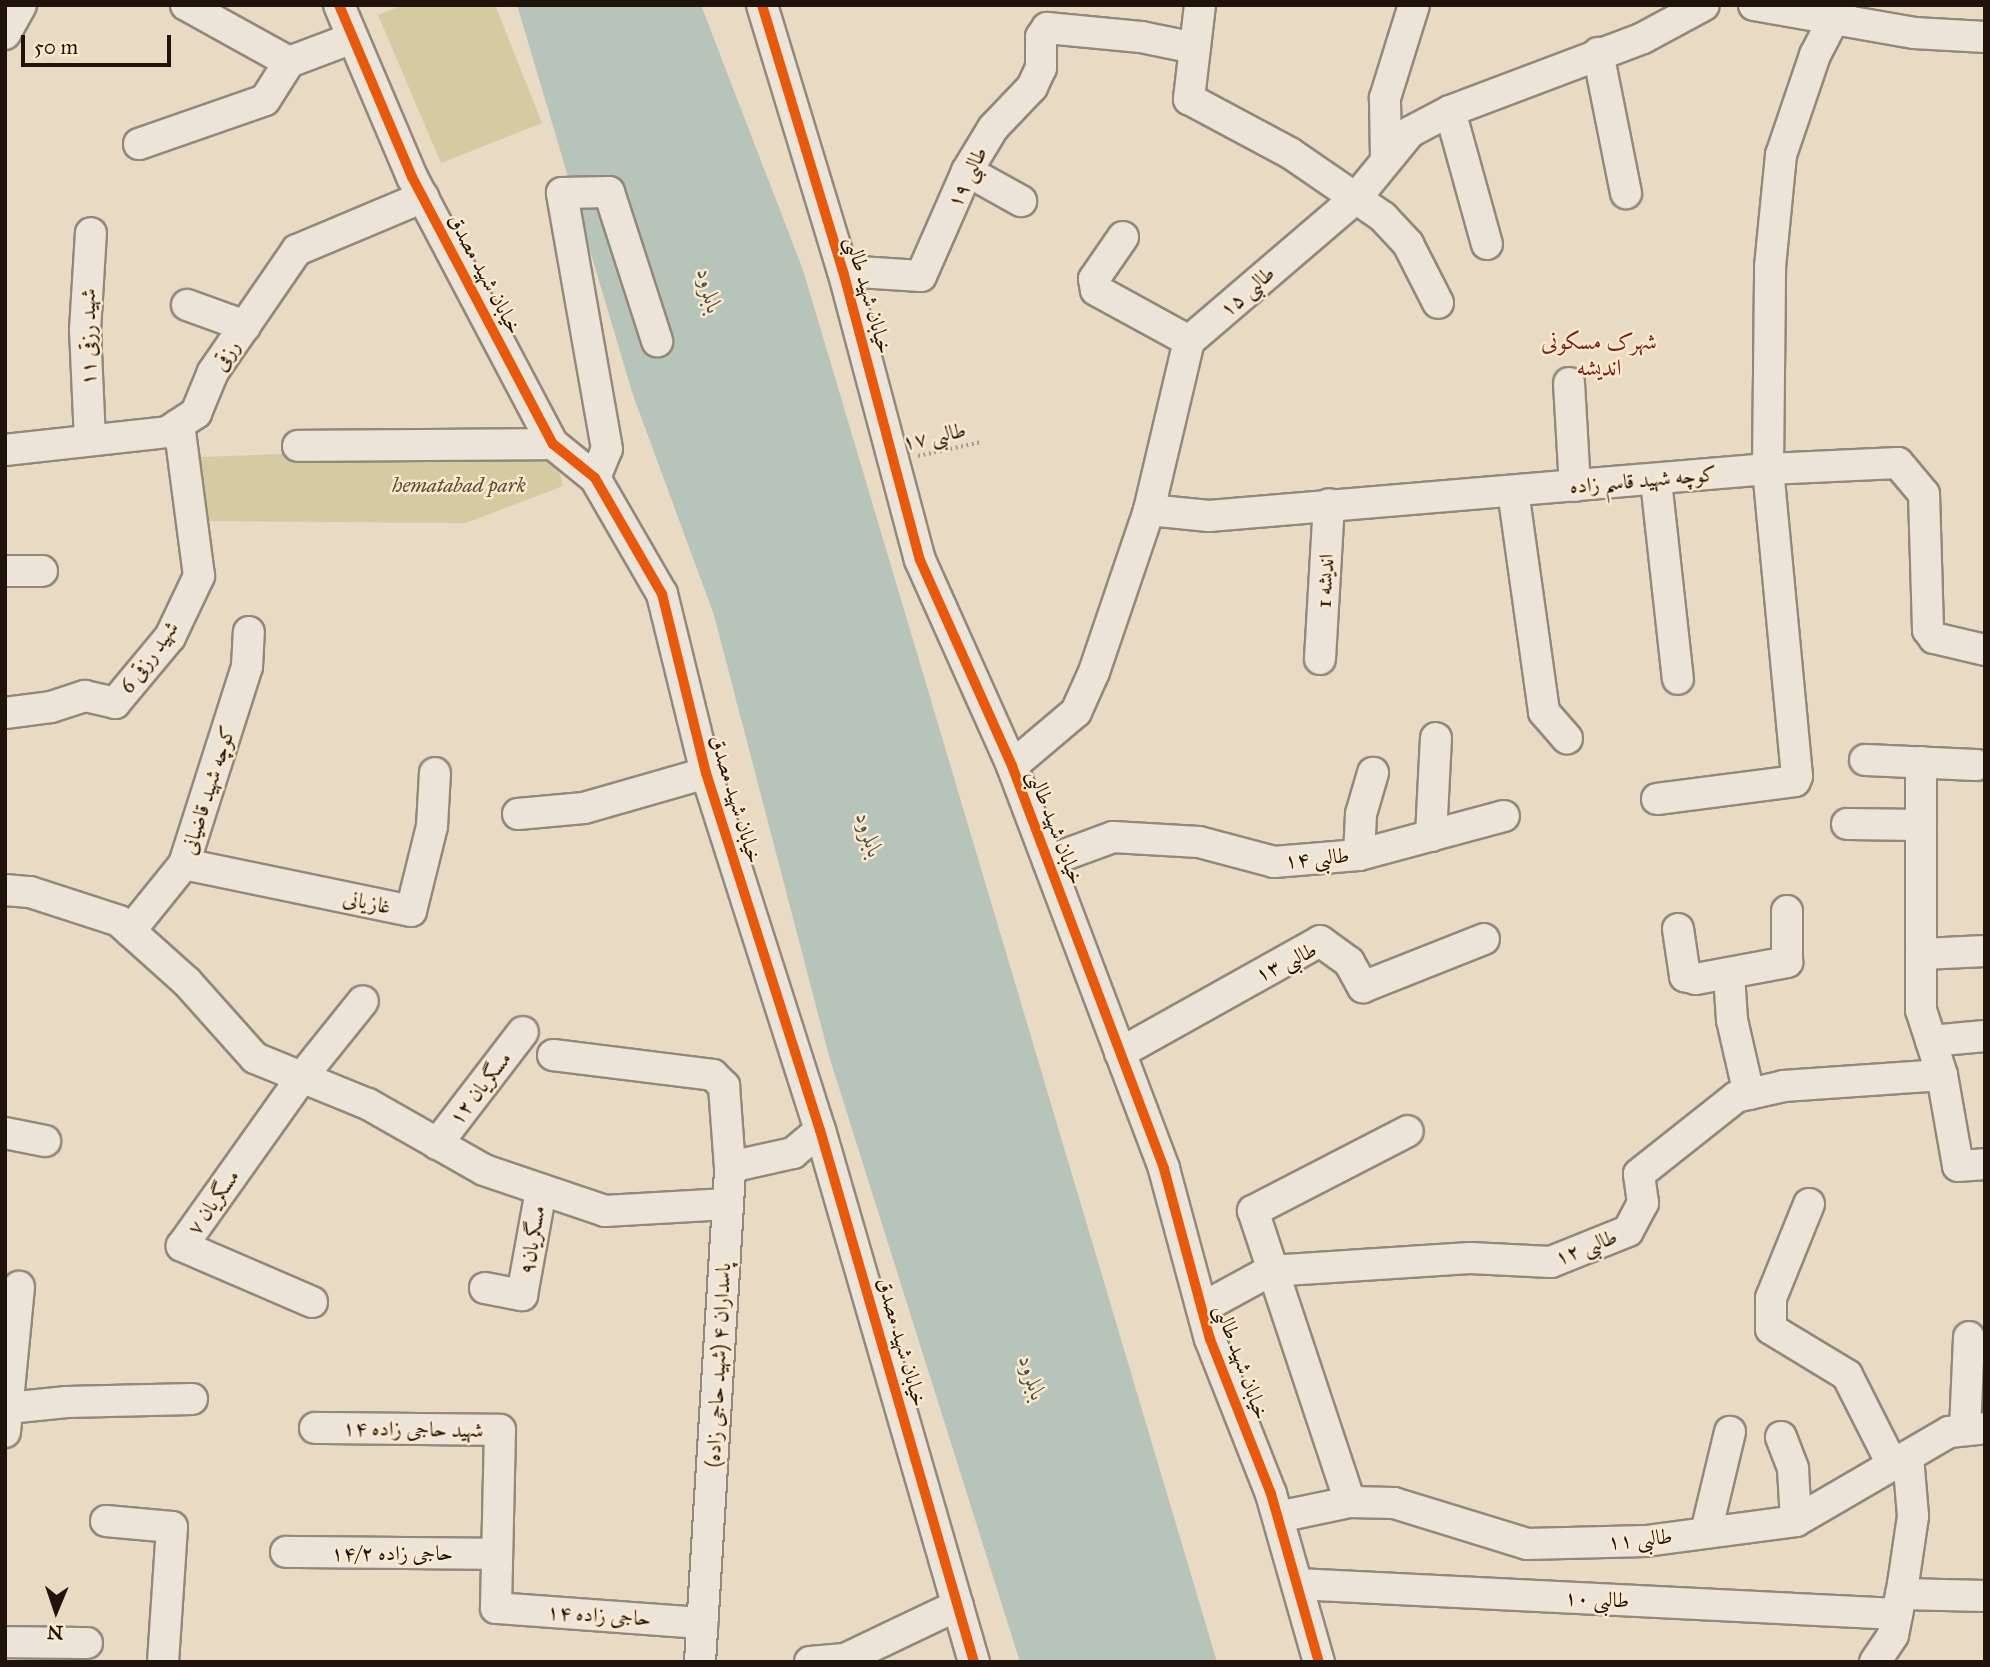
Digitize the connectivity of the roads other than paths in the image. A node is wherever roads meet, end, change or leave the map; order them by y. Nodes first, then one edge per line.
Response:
1 (21, 5) edge
2 (186, 5) edge
3 (339, 5) edge
4 (762, 5) edge
5 (1200, 5) edge
6 (1414, 5) edge
7 (1703, 5) edge
8 (1760, 6) edge
9 (1836, 13) edge
10 (5, 34) edge
11 (1985, 37) edge
12 (353, 38) junction
13 (1195, 48) junction
14 (1598, 52) junction
15 (289, 62) junction
16 (1450, 111) junction
17 (139, 144) dead end
18 (1386, 158) junction
19 (967, 171) junction
20 (1626, 193) dead end
21 (423, 197) junction
22 (1356, 198) junction
23 (1021, 201) dead end
24 (92, 233) dead end
25 (1123, 237) dead end
26 (1487, 244) dead end
27 (843, 271) junction
28 (1438, 303) dead end
29 (187, 305) dead end
30 (245, 326) junction
31 (657, 341) dead end
32 (1189, 341) junction
33 (1569, 383) dead end
34 (179, 424) junction
35 (90, 440) junction
36 (553, 444) junction
37 (299, 446) dead end
38 (5, 450) edge
39 (1768, 468) junction
40 (595, 478) junction
41 (1656, 481) junction
42 (1575, 486) junction
43 (1513, 491) junction
44 (1329, 504) junction
45 (1149, 510) junction
46 (5, 571) edge
47 (42, 571) dead end
48 (248, 632) dead end
49 (1985, 650) edge
50 (1320, 659) dead end
51 (1678, 679) dead end
52 (5, 713) edge
53 (1436, 738) dead end
54 (1567, 738) dead end
55 (1865, 760) dead end
56 (1922, 762) junction
57 (1977, 765) dead end
58 (1012, 766) junction
59 (435, 773) dead end
60 (706, 773) junction
61 (1373, 773) dead end
62 (1657, 799) dead end
63 (518, 814) dead end
64 (1504, 816) dead end
65 (1847, 824) dead end
66 (1921, 825) junction
67 (1431, 836) junction
68 (1359, 855) junction
69 (1048, 862) junction
70 (184, 864) junction
71 (5, 890) edge
72 (1787, 911) dead end
73 (1678, 929) dead end
74 (130, 931) junction
75 (1484, 939) dead end
76 (1985, 951) edge
77 (1923, 954) junction
78 (1729, 974) junction
79 (363, 1001) dead end
80 (523, 1032) dead end
81 (1985, 1036) edge
82 (1931, 1041) junction
83 (1120, 1053) junction
84 (553, 1055) dead end
85 (1942, 1075) junction
86 (302, 1077) junction
87 (1749, 1094) junction
88 (820, 1130) junction
89 (1408, 1131) dead end
90 (5, 1133) edge
91 (45, 1141) dead end
92 (437, 1144) junction
93 (1985, 1164) edge
94 (730, 1167) junction
95 (541, 1189) junction
96 (727, 1204) junction
97 (1809, 1204) dead end
98 (1270, 1271) junction
99 (19, 1286) dead end
100 (485, 1289) dead end
101 (312, 1302) dead end
102 (1202, 1308) junction
103 (1969, 1337) dead end
104 (192, 1399) dead end
105 (7, 1420) edge
106 (315, 1428) dead end
107 (1975, 1429) edge
108 (1730, 1433) dead end
109 (1781, 1437) dead end
110 (1901, 1461) junction
111 (1350, 1502) junction
112 (1278, 1517) junction
113 (106, 1521) dead end
114 (1796, 1521) junction
115 (1706, 1532) junction
116 (286, 1552) dead end
117 (497, 1554) junction
118 (1297, 1584) junction
119 (1985, 1596) edge
120 (1899, 1604) junction
121 (958, 1605) junction
122 (496, 1608) joint
123 (702, 1623) junction
124 (5, 1642) edge
125 (87, 1643) dead end
126 (163, 1662) edge
127 (700, 1662) edge
128 (810, 1662) edge
129 (974, 1662) edge
130 (1319, 1662) edge
131 (1875, 1662) edge

1 - 10 street
2 - 15 street
3 - 12 street, خیابان شهید مصدق
4 - 27 street, خیابان شهید طالبی
5 - 13 street
6 - 18 street
7 - 14 street, طالبی ۱۵
8 - 9 street
9 - 11 street
9 - 39 street
12 - 15 street
12 - 21 street, خیابان شهید مصدق
13 - 19 street, طالبی ۱۹
13 - 22 street
14 - 16 street, طالبی ۱۵
14 - 20 street
15 - 17 street
16 - 18 street, طالبی ۱۵
16 - 26 street
18 - 22 street, طالبی ۱۵
19 - 23 street
19 - 27 street, طالبی ۱۹
21 - 30 street, رزقی
21 - 36 street, خیابان شهید مصدق
22 - 28 street
22 - 32 street, طالبی ۱۵
24 - 35 street, شهید رزقی ۱۱
25 - 32 street
27 - 58 street, خیابان شهید طالبی
29 - 30 street
30 - 34 street, رزقی
31 - 40 street
32 - 45 street
33 - 42 street
34 - 35 street
34 - 52 street, شهید رزقی 6
35 - 38 street
36 - 37 street
36 - 40 street, خیابان شهید مصدق
39 - 41 street, کوچه شهید قاسم زاده
39 - 49 street, کوچه شهید قاسم زاده
39 - 62 street
40 - 60 street, خیابان شهید مصدق
41 - 42 street, کوچه شهید قاسم زاده
41 - 51 street
42 - 43 street, کوچه شهید قاسم زاده
43 - 44 street, کوچه شهید قاسم زاده
43 - 54 street
44 - 45 street, کوچه شهید قاسم زاده
44 - 50 street, اندیشه 1
45 - 58 street
46 - 47 street
48 - 70 street, کوچه شهید قاضیانی
53 - 67 street
55 - 56 street
56 - 57 street
56 - 66 street
58 - 69 street, خیابان شهید طالبی
59 - 70 street, غازیانی
60 - 63 street
60 - 88 street, خیابان شهید مصدق
61 - 68 street
64 - 67 street, طالبی ۱۴
65 - 66 street
66 - 77 street
67 - 68 street, طالبی ۱۴
68 - 69 street, طالبی ۱۴
69 - 83 street, خیابان شهید طالبی
70 - 74 street, کوچه شهید قاضیانی
71 - 74 street
72 - 78 street
73 - 78 street
74 - 86 street
75 - 83 street, طالبی ۱۳
76 - 77 street
77 - 82 street
78 - 87 street
79 - 86 street
80 - 92 street, مسگریان ۱۲
81 - 82 street
82 - 85 street
83 - 102 street, خیابان شهید طالبی
84 - 94 street, پاسداران ۴ (شهید حاجی زاده)
85 - 87 street, طالبی ۱۲
85 - 93 street
86 - 92 street
86 - 101 street, مسگریان ۷
87 - 98 street, طالبی ۱۲
88 - 94 street
88 - 121 street, خیابان شهید مصدق
89 - 98 street
90 - 91 street
92 - 95 street
94 - 96 street, پاسداران ۴ (شهید حاجی زاده)
95 - 96 street
95 - 100 street, مسگریان۹
96 - 123 street, پاسداران ۴ (شهید حاجی زاده)
97 - 110 street
98 - 102 street, طالبی ۱۲
98 - 111 street
99 - 105 street
102 - 112 street, خیابان شهید طالبی
103 - 107 street
104 - 105 street
106 - 117 street, شهید حاجی زاده ۱۴
107 - 110 street, طالبی ۱۱
108 - 115 street
109 - 114 street
110 - 114 street, طالبی ۱۱
110 - 120 street
111 - 112 street, طالبی ۱۱
111 - 115 street, طالبی ۱۱
112 - 118 street, خیابان شهید طالبی
113 - 126 street
114 - 115 street, طالبی ۱۱
116 - 117 street, حاجی زاده ۱۴/۲
117 - 122 street, شهید حاجی زاده ۱۴
118 - 120 street, طالبی ۱۰
118 - 130 street, خیابان شهید طالبی
119 - 120 street, طالبی ۱۰
120 - 131 street
121 - 128 street
121 - 129 street, خیابان شهید مصدق
122 - 123 street, حاجی زاده ۱۴
123 - 127 street, پاسداران ۴ (شهید حاجی زاده)
124 - 125 street

